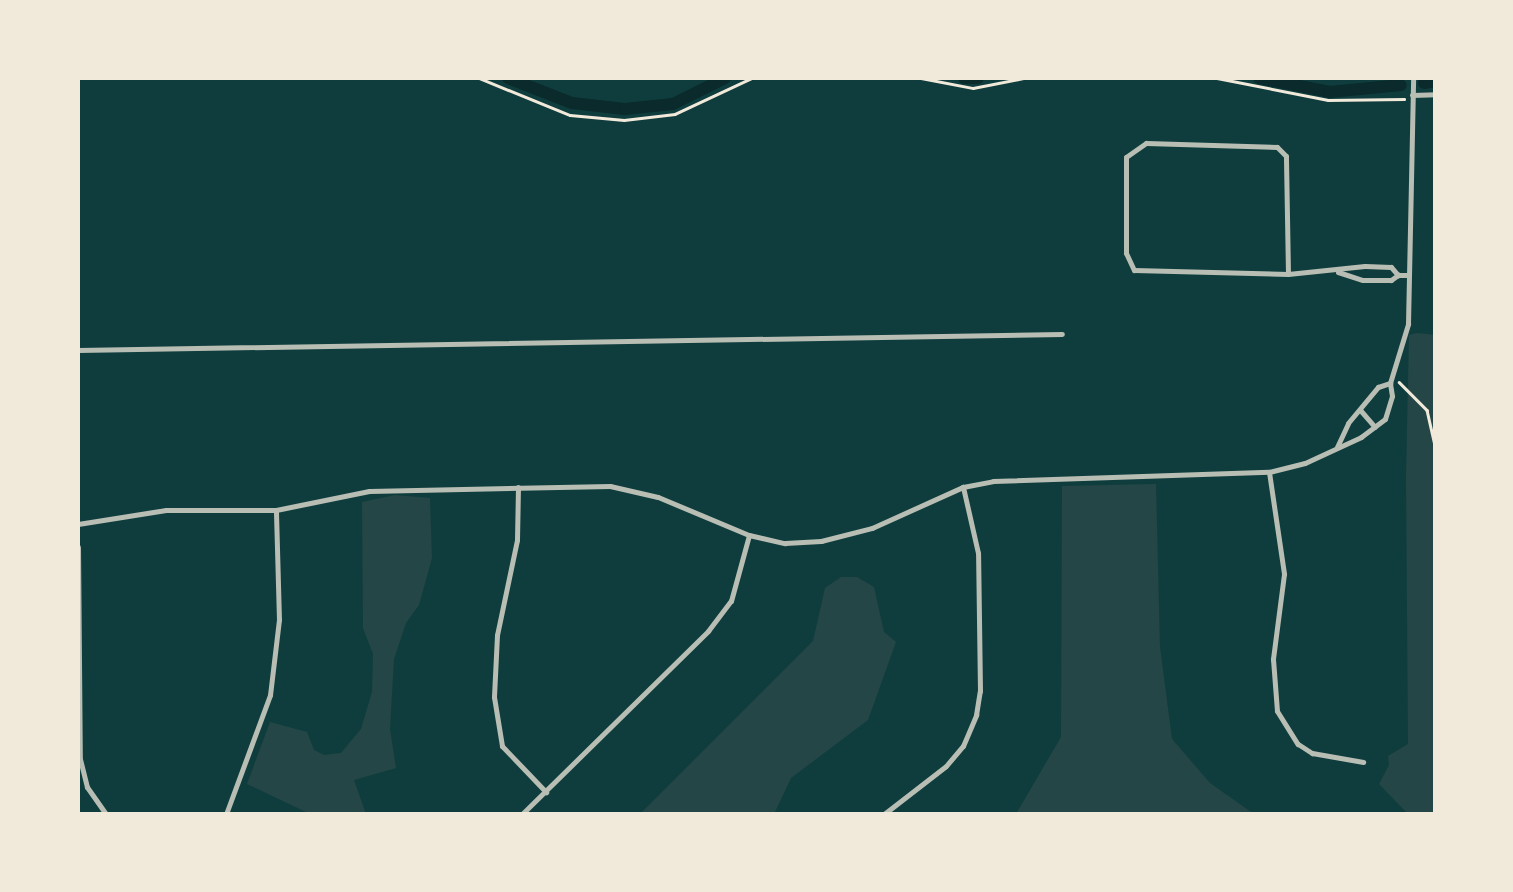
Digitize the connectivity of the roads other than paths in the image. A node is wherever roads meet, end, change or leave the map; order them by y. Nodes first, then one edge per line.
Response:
1 (1413, 78) edge
2 (1436, 94) edge
3 (1412, 95) junction
4 (1362, 266) junction
5 (1338, 272) junction
6 (1288, 274) junction
7 (1398, 274) junction
8 (1409, 275) junction
9 (1362, 280) junction
10 (1062, 334) dead end
11 (78, 350) edge
12 (1392, 380) junction
13 (1360, 410) junction
14 (1374, 427) junction
15 (1337, 447) junction
16 (1269, 472) junction
17 (518, 487) junction
18 (963, 487) junction
19 (276, 510) junction
20 (78, 524) edge
21 (749, 535) junction
22 (78, 547) edge
23 (1362, 762) dead end
24 (546, 792) junction
25 (106, 814) edge
26 (226, 814) edge
27 (522, 814) edge
28 (884, 814) edge

1 - 3 street
2 - 3 street
3 - 8 street
4 - 5 street
4 - 7 street
4 - 9 street
5 - 6 street
5 - 9 street
6 - 6 street
7 - 8 street
7 - 9 street
8 - 12 street
10 - 11 street
12 - 13 street
12 - 14 street
13 - 14 street
13 - 15 street
14 - 15 street
15 - 16 street
16 - 18 street
16 - 23 street
17 - 19 street
17 - 21 street
17 - 24 street
18 - 21 street
18 - 28 street
19 - 20 street
19 - 26 street
21 - 24 street
22 - 25 street
24 - 27 street

